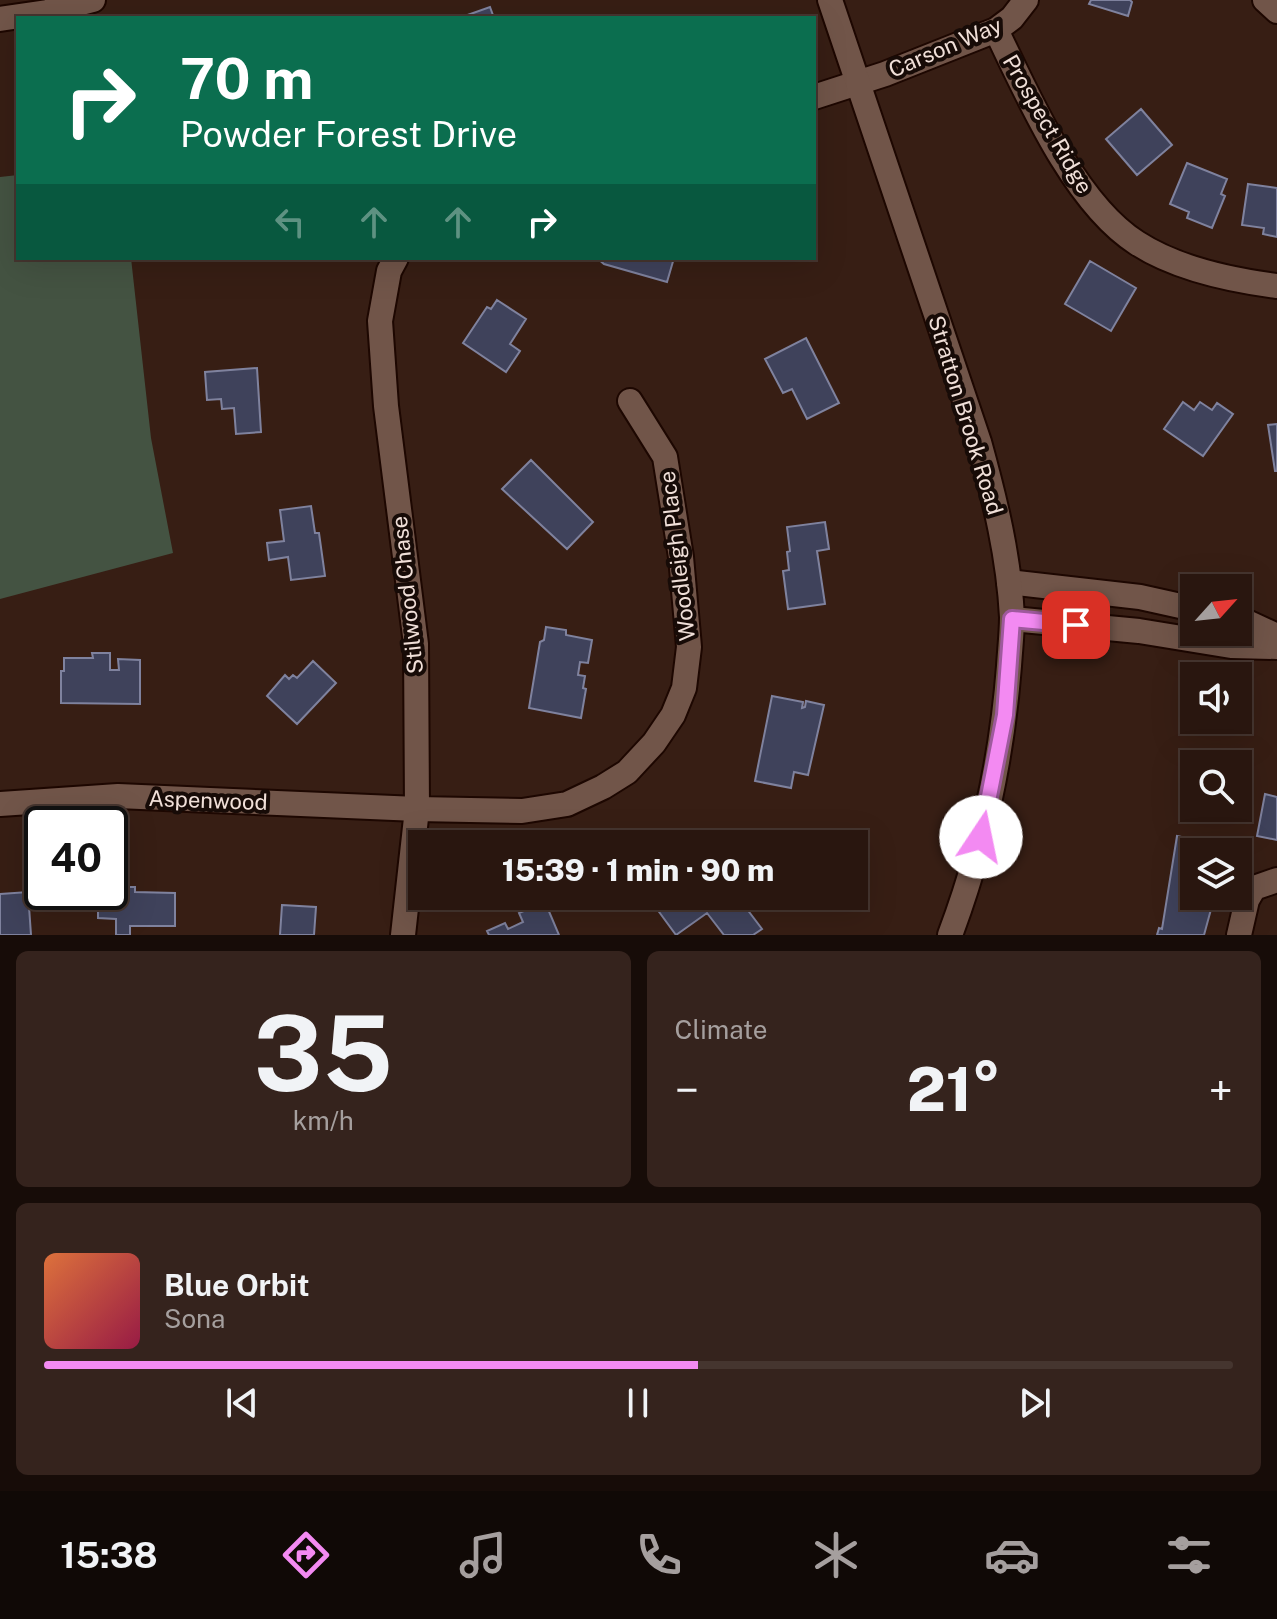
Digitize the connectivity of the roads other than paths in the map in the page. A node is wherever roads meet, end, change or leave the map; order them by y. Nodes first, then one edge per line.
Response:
1 (93, 0) edge
2 (830, 0) edge
3 (1026, 0) edge
4 (1265, 0) edge
5 (1277, 11) edge
6 (20, 16) edge
7 (996, 30) junction
8 (857, 83) junction
9 (816, 96) edge
10 (395, 260) edge
11 (1277, 286) edge
12 (630, 401) dead end
13 (1009, 582) junction
14 (1180, 606) edge
15 (1012, 619) junction
16 (1252, 624) edge
17 (1277, 636) edge
18 (1277, 647) edge
19 (0, 804) edge
20 (417, 809) junction
21 (1277, 880) edge
22 (403, 935) edge
23 (950, 935) edge
24 (1239, 935) edge

1 - 6 street
2 - 8 street, Stratton Brook Road
3 - 7 street, Carson Way
4 - 5 street
7 - 8 street, Carson Way
7 - 11 street, Prospect Ridge
8 - 9 street
8 - 13 street, Stratton Brook Road
10 - 20 street, Stilwood Chase
12 - 20 street, Woodleigh Place
13 - 14 street
13 - 15 street, Stratton Brook Road
15 - 18 street
15 - 23 street, Stratton Brook Road
16 - 17 street
19 - 20 street, Aspenwood
20 - 22 street, Stilwood Chase
21 - 24 street

